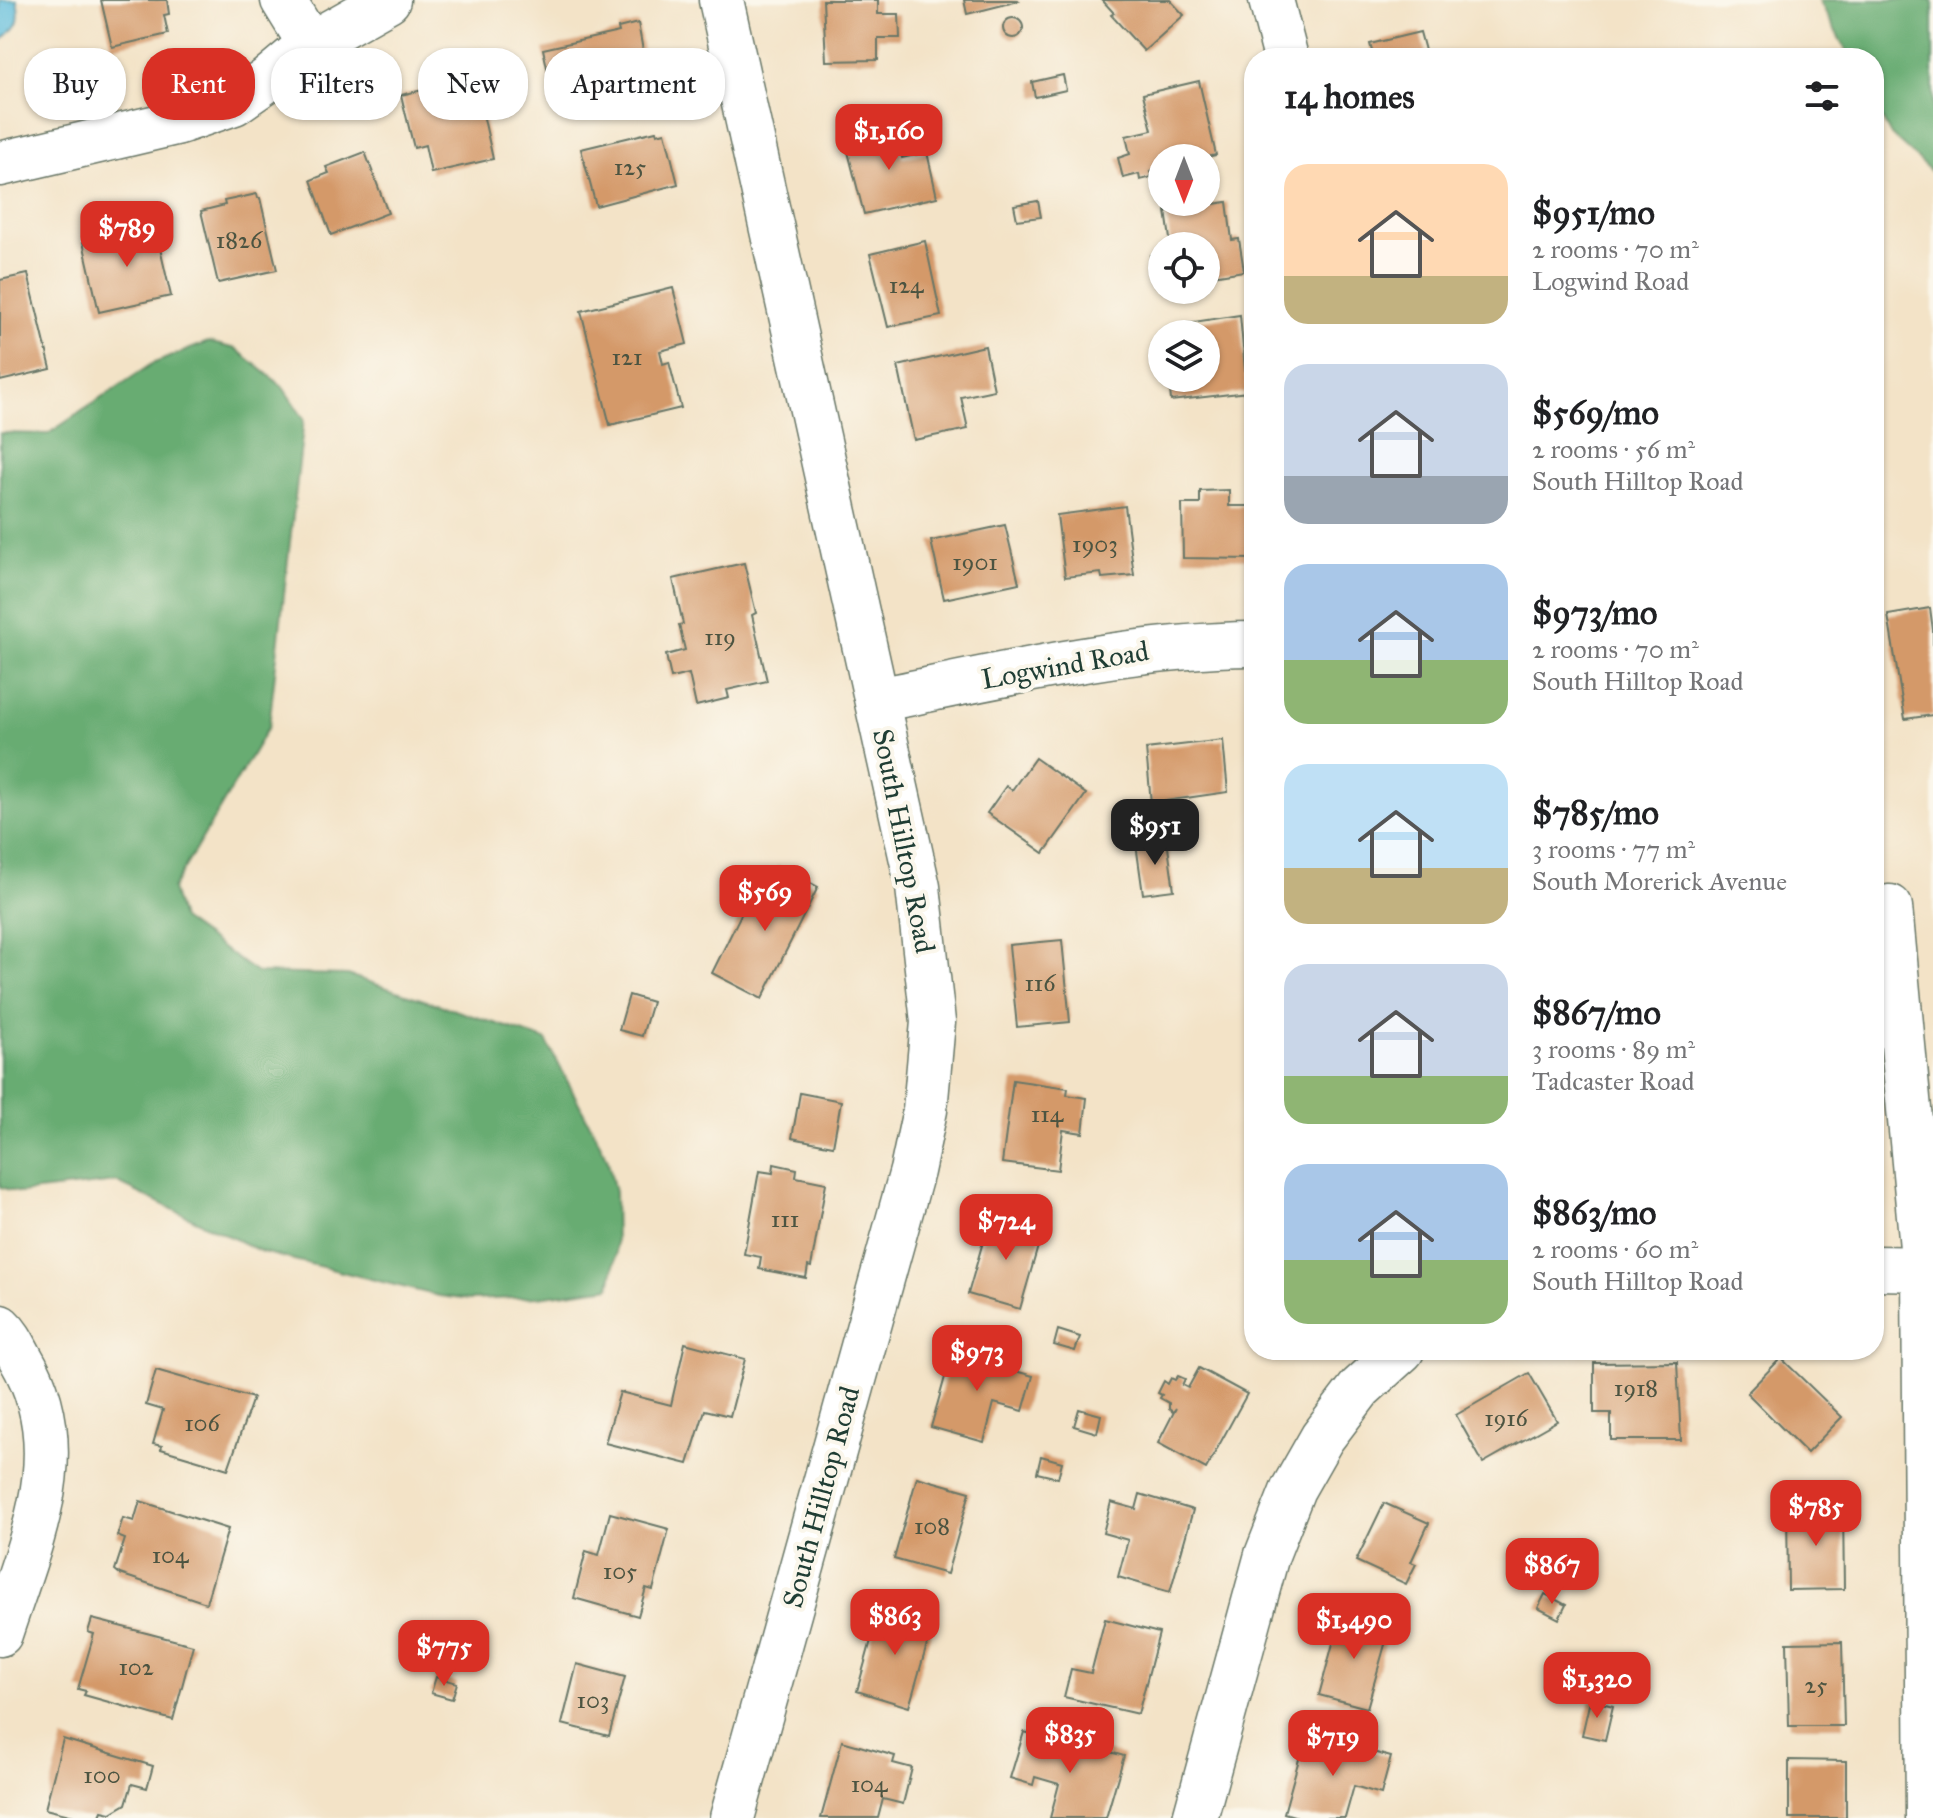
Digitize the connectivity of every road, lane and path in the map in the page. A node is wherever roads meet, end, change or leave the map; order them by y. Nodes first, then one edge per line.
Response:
1 (283, 0) edge
2 (388, 0) edge
3 (721, 0) edge
4 (1271, 0) edge
5 (310, 44) junction
6 (1283, 48) edge
7 (0, 164) edge
8 (1244, 644) edge
9 (878, 700) junction
10 (1890, 907) dead end
11 (1884, 1268) edge
12 (1928, 1269) edge
13 (0, 1327) edge
14 (1391, 1360) edge
15 (0, 1634) edge
16 (1930, 1733) edge
17 (732, 1818) edge
18 (1195, 1818) edge
19 (1928, 1818) edge

1 - 5 street
2 - 5 street
3 - 9 street, South Hilltop Road
4 - 6 street
5 - 7 street
8 - 9 street, Logwind Road
9 - 17 street, South Hilltop Road
10 - 12 street
11 - 12 street
12 - 16 street
13 - 15 street
14 - 18 street
16 - 19 street

